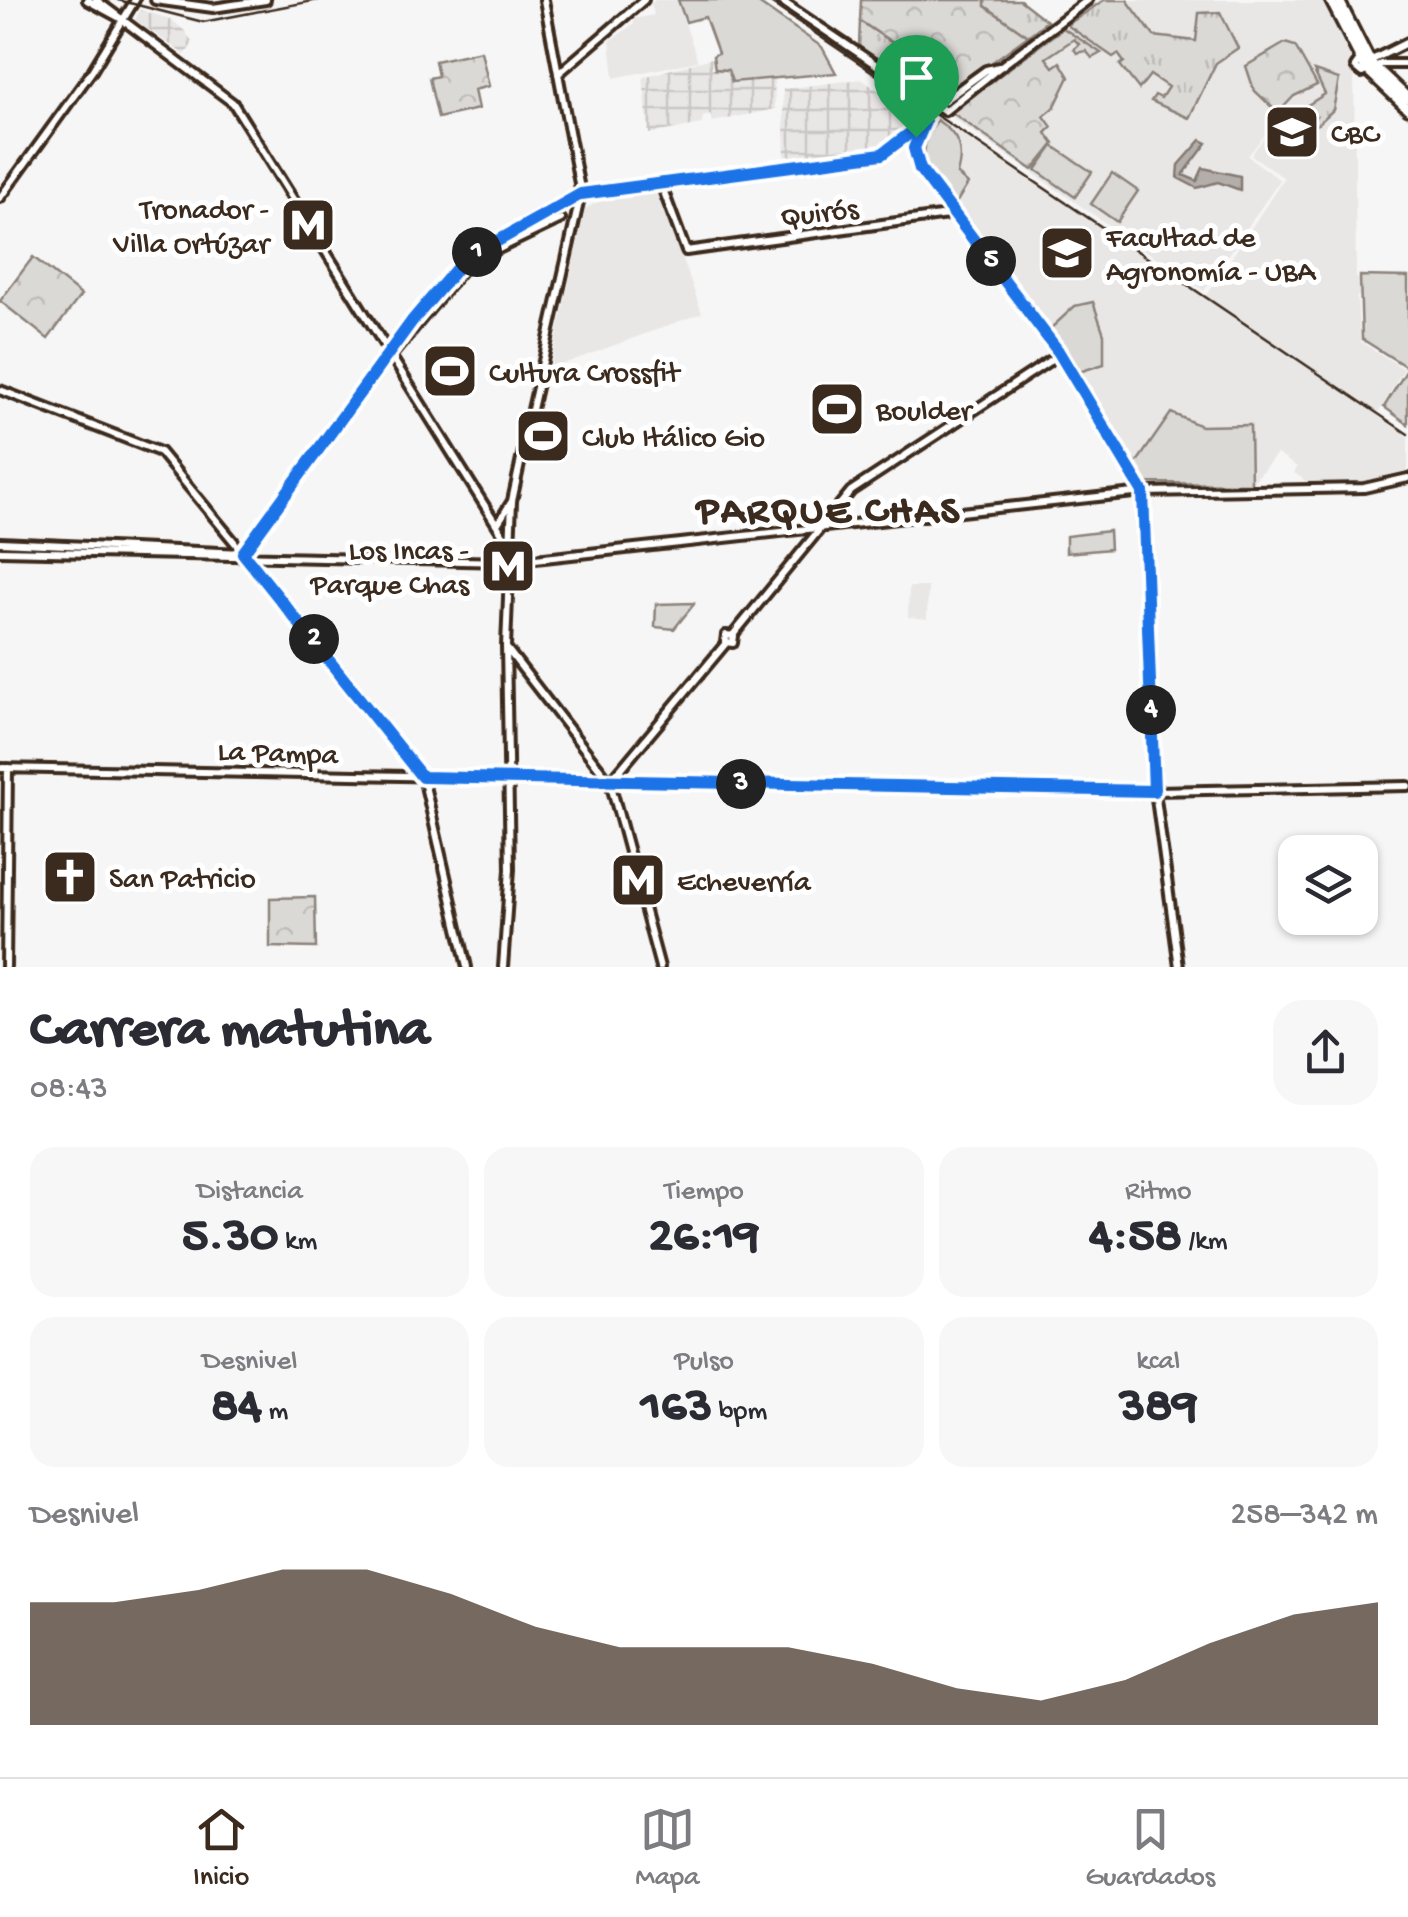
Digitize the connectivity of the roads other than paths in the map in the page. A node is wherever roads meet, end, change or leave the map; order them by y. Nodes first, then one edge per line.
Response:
1 (87, 0) edge
2 (96, 0) edge
3 (135, 0) edge
4 (156, 0) edge
5 (266, 0) edge
6 (544, 0) edge
7 (644, 0) edge
8 (780, 0) edge
9 (1088, 0) edge
10 (1330, 0) edge
11 (1339, 0) edge
12 (126, 24) junction
13 (1408, 42) edge
14 (1370, 64) junction
15 (1408, 64) edge
16 (558, 74) junction
17 (1408, 98) edge
18 (1408, 109) edge
19 (661, 184) junction
20 (581, 194) junction
21 (0, 198) edge
22 (564, 206) junction
23 (956, 214) junction
24 (561, 219) junction
25 (573, 227) junction
26 (525, 230) junction
27 (1060, 354) junction
28 (391, 356) junction
29 (0, 390) edge
30 (1407, 478) edge
31 (1386, 480) dead end
32 (1370, 488) junction
33 (1143, 492) junction
34 (512, 501) junction
35 (830, 516) junction
36 (498, 522) junction
37 (836, 526) junction
38 (821, 528) junction
39 (803, 530) junction
40 (817, 539) junction
41 (0, 542) edge
42 (508, 543) junction
43 (0, 551) edge
44 (243, 553) junction
45 (508, 562) junction
46 (507, 650) junction
47 (4, 768) edge
48 (422, 777) junction
49 (509, 780) junction
50 (610, 782) junction
51 (1408, 786) edge
52 (1154, 791) junction
53 (6, 967) edge
54 (467, 967) edge
55 (503, 967) edge
56 (660, 967) edge
57 (1178, 967) edge

1 - 12 main road
2 - 12 main road
3 - 12 main road
4 - 5 main road
6 - 16 main road
7 - 16 main road
8 - 9 main road
10 - 14 main road
11 - 14 main road
12 - 21 main road
12 - 28 main road
13 - 14 main road
14 - 15 main road
14 - 17 main road
14 - 18 main road
16 - 20 main road
19 - 20 main road
19 - 23 main road, Quirós
19 - 23 main road
20 - 22 main road
20 - 25 main road
22 - 24 main road
22 - 26 main road
23 - 27 main road
24 - 25 main road
24 - 26 main road
25 - 34 main road
26 - 28 main road
27 - 33 main road
27 - 35 main road
28 - 36 main road
28 - 44 main road
29 - 44 main road
30 - 32 main road
31 - 32 main road
32 - 33 main road
33 - 37 main road
33 - 52 main road
34 - 36 main road
34 - 42 main road
35 - 37 main road
35 - 38 main road
36 - 42 main road
37 - 38 main road
38 - 39 main road
38 - 40 main road
39 - 40 main road
39 - 45 main road
40 - 50 main road
41 - 44 main road
42 - 45 main road
43 - 44 main road
44 - 45 main road
44 - 48 main road
45 - 46 main road
46 - 49 main road
46 - 50 main road
47 - 48 main road, La Pampa
47 - 53 main road
48 - 49 main road, La Pampa
48 - 54 main road
49 - 50 main road, La Pampa
49 - 55 main road
50 - 52 main road, La Pampa
50 - 56 main road
51 - 52 main road, La Pampa
52 - 57 main road

